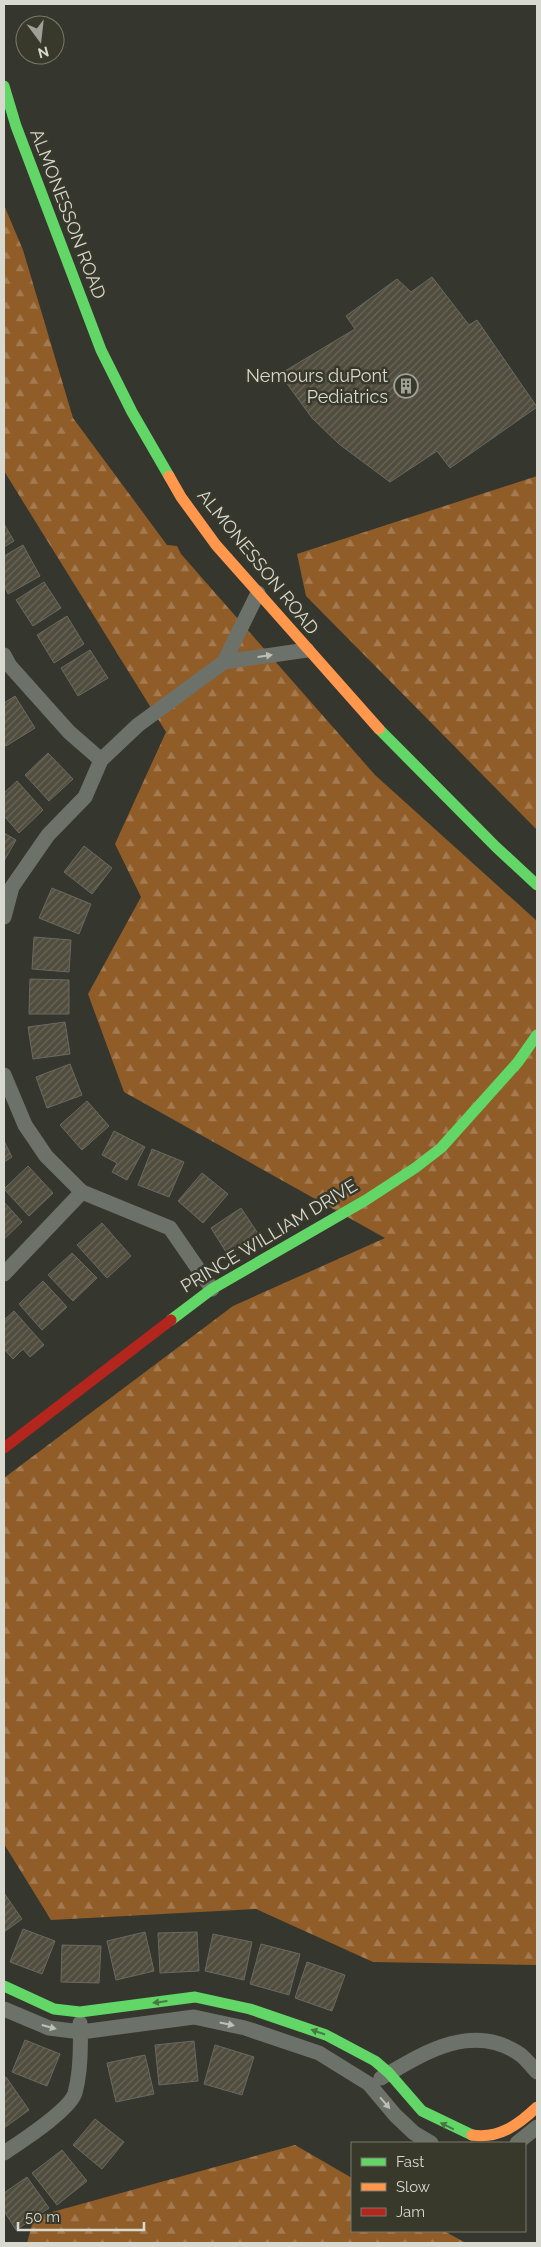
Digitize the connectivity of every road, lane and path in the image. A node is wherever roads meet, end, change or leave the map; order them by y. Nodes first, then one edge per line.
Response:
1 (4, 86) edge
2 (258, 593) junction
3 (307, 650) junction
4 (224, 662) junction
5 (6, 664) edge
6 (101, 760) junction
7 (537, 885) edge
8 (4, 917) edge
9 (537, 1036) edge
10 (537, 1053) edge
11 (518, 1062) junction
12 (4, 1075) edge
13 (82, 1192) junction
14 (4, 1274) edge
15 (212, 1288) junction
16 (4, 1448) edge
17 (4, 1986) edge
18 (195, 1997) junction
19 (4, 2009) edge
20 (80, 2012) junction
21 (194, 2017) junction
22 (290, 2022) junction
23 (80, 2032) junction
24 (283, 2041) junction
25 (537, 2072) edge
26 (389, 2073) junction
27 (369, 2084) junction
28 (537, 2107) edge
29 (537, 2127) edge
30 (430, 2142) edge
31 (517, 2142) edge
32 (4, 2153) edge

1 - 2 street, ALMONESSON ROAD
2 - 3 street, ALMONESSON ROAD
2 - 4 street
4 -> 3 street
3 - 7 street, ALMONESSON ROAD
4 - 6 street
5 - 6 street
6 - 8 street
9 - 11 street, PRINCE WILLIAM DRIVE
10 - 11 street, PRINCE WILLIAM DRIVE
11 - 15 street, PRINCE WILLIAM DRIVE
12 - 13 street
13 - 14 street
13 - 15 street
15 - 16 street, PRINCE WILLIAM DRIVE
17 - 20 street
18 -> 20 street
18 - 21 street
18 - 22 street
19 -> 23 street
20 - 23 street
21 - 23 street
21 -> 24 street
22 - 24 street
26 -> 22 street
23 - 32 street
24 - 27 street
25 - 26 street
26 - 27 street
28 -> 26 street
27 -> 30 street
29 - 31 street

